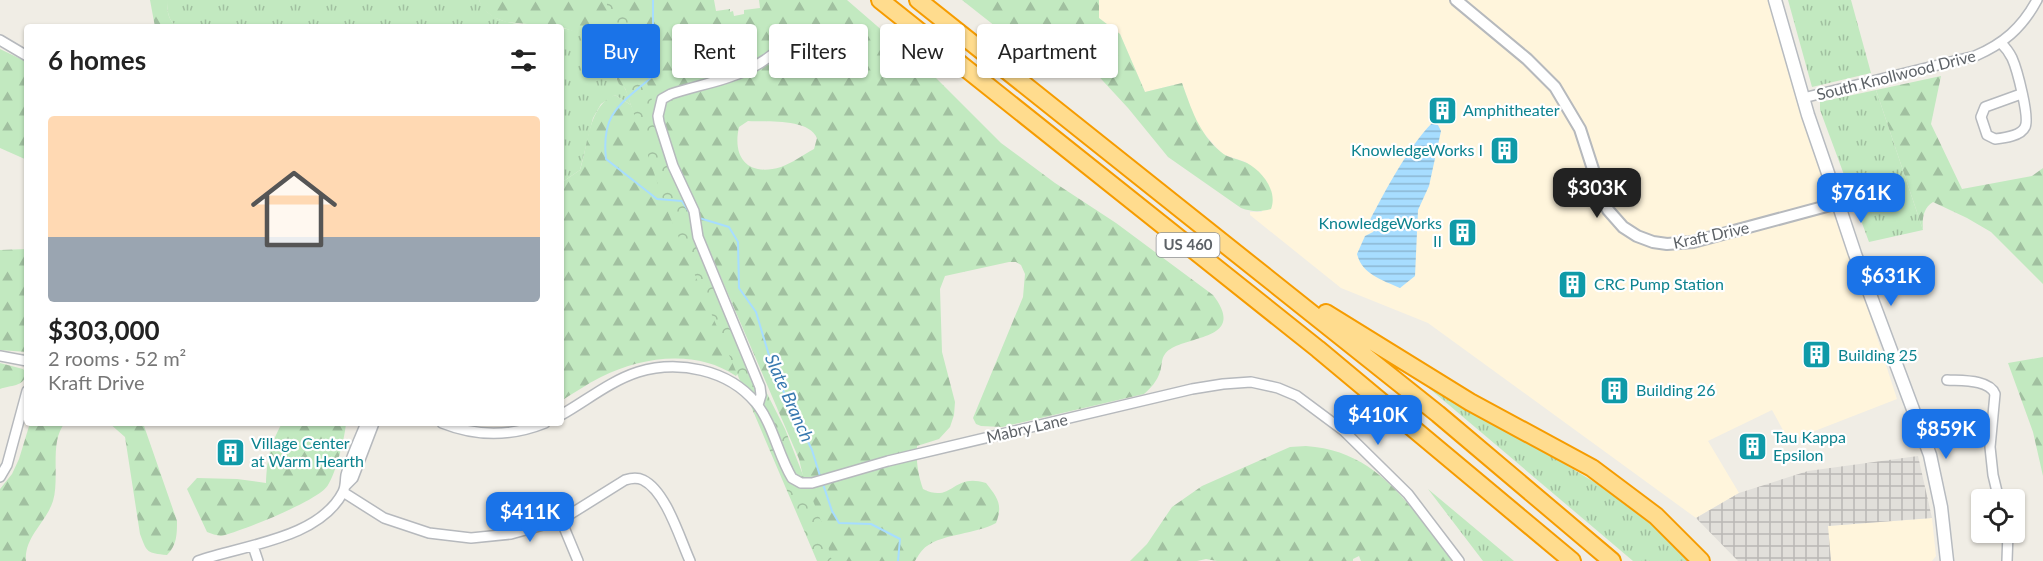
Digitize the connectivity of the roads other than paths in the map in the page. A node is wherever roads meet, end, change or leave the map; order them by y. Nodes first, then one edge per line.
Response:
1 (880, 0) edge
2 (918, 0) edge
3 (1456, 0) edge
4 (1775, 0) edge
5 (2037, 0) edge
6 (0, 40) edge
7 (2001, 43) junction
8 (24, 54) edge
9 (769, 59) edge
10 (2021, 94) junction
11 (1803, 98) junction
12 (1838, 203) junction
13 (1264, 275) junction
14 (0, 357) edge
15 (24, 361) edge
16 (1947, 380) dead end
17 (24, 402) edge
18 (758, 405) junction
19 (564, 413) edge
20 (365, 426) edge
21 (373, 426) edge
22 (452, 426) edge
23 (537, 426) edge
24 (0, 477) edge
25 (344, 489) junction
26 (1998, 489) edge
27 (561, 520) junction
28 (2008, 543) edge
29 (253, 546) junction
30 (198, 561) edge
31 (258, 561) edge
32 (578, 561) edge
33 (690, 561) edge
34 (1459, 561) edge
35 (1572, 561) edge
36 (1612, 561) edge
37 (1701, 561) edge
38 (1947, 561) edge
39 (2007, 561) edge

1 - 35 highway, US 460
2 - 13 highway, US 460
3 - 12 street, Kraft Drive
4 - 11 main road
5 - 7 street, South Knollwood Drive
6 - 8 street
7 - 10 street
7 - 11 street, South Knollwood Drive
9 - 18 street
10 - 10 street
11 - 12 main road
12 - 38 main road
13 - 36 highway, US 460
13 - 37 highway
14 - 15 street
16 - 26 street
17 - 24 street
18 - 19 street
18 - 34 street, Mabry Lane
20 - 25 street
21 - 25 street
22 - 23 street
25 - 27 street
25 - 29 street
27 - 32 street
27 - 33 street
28 - 39 street
29 - 30 street
29 - 31 street

